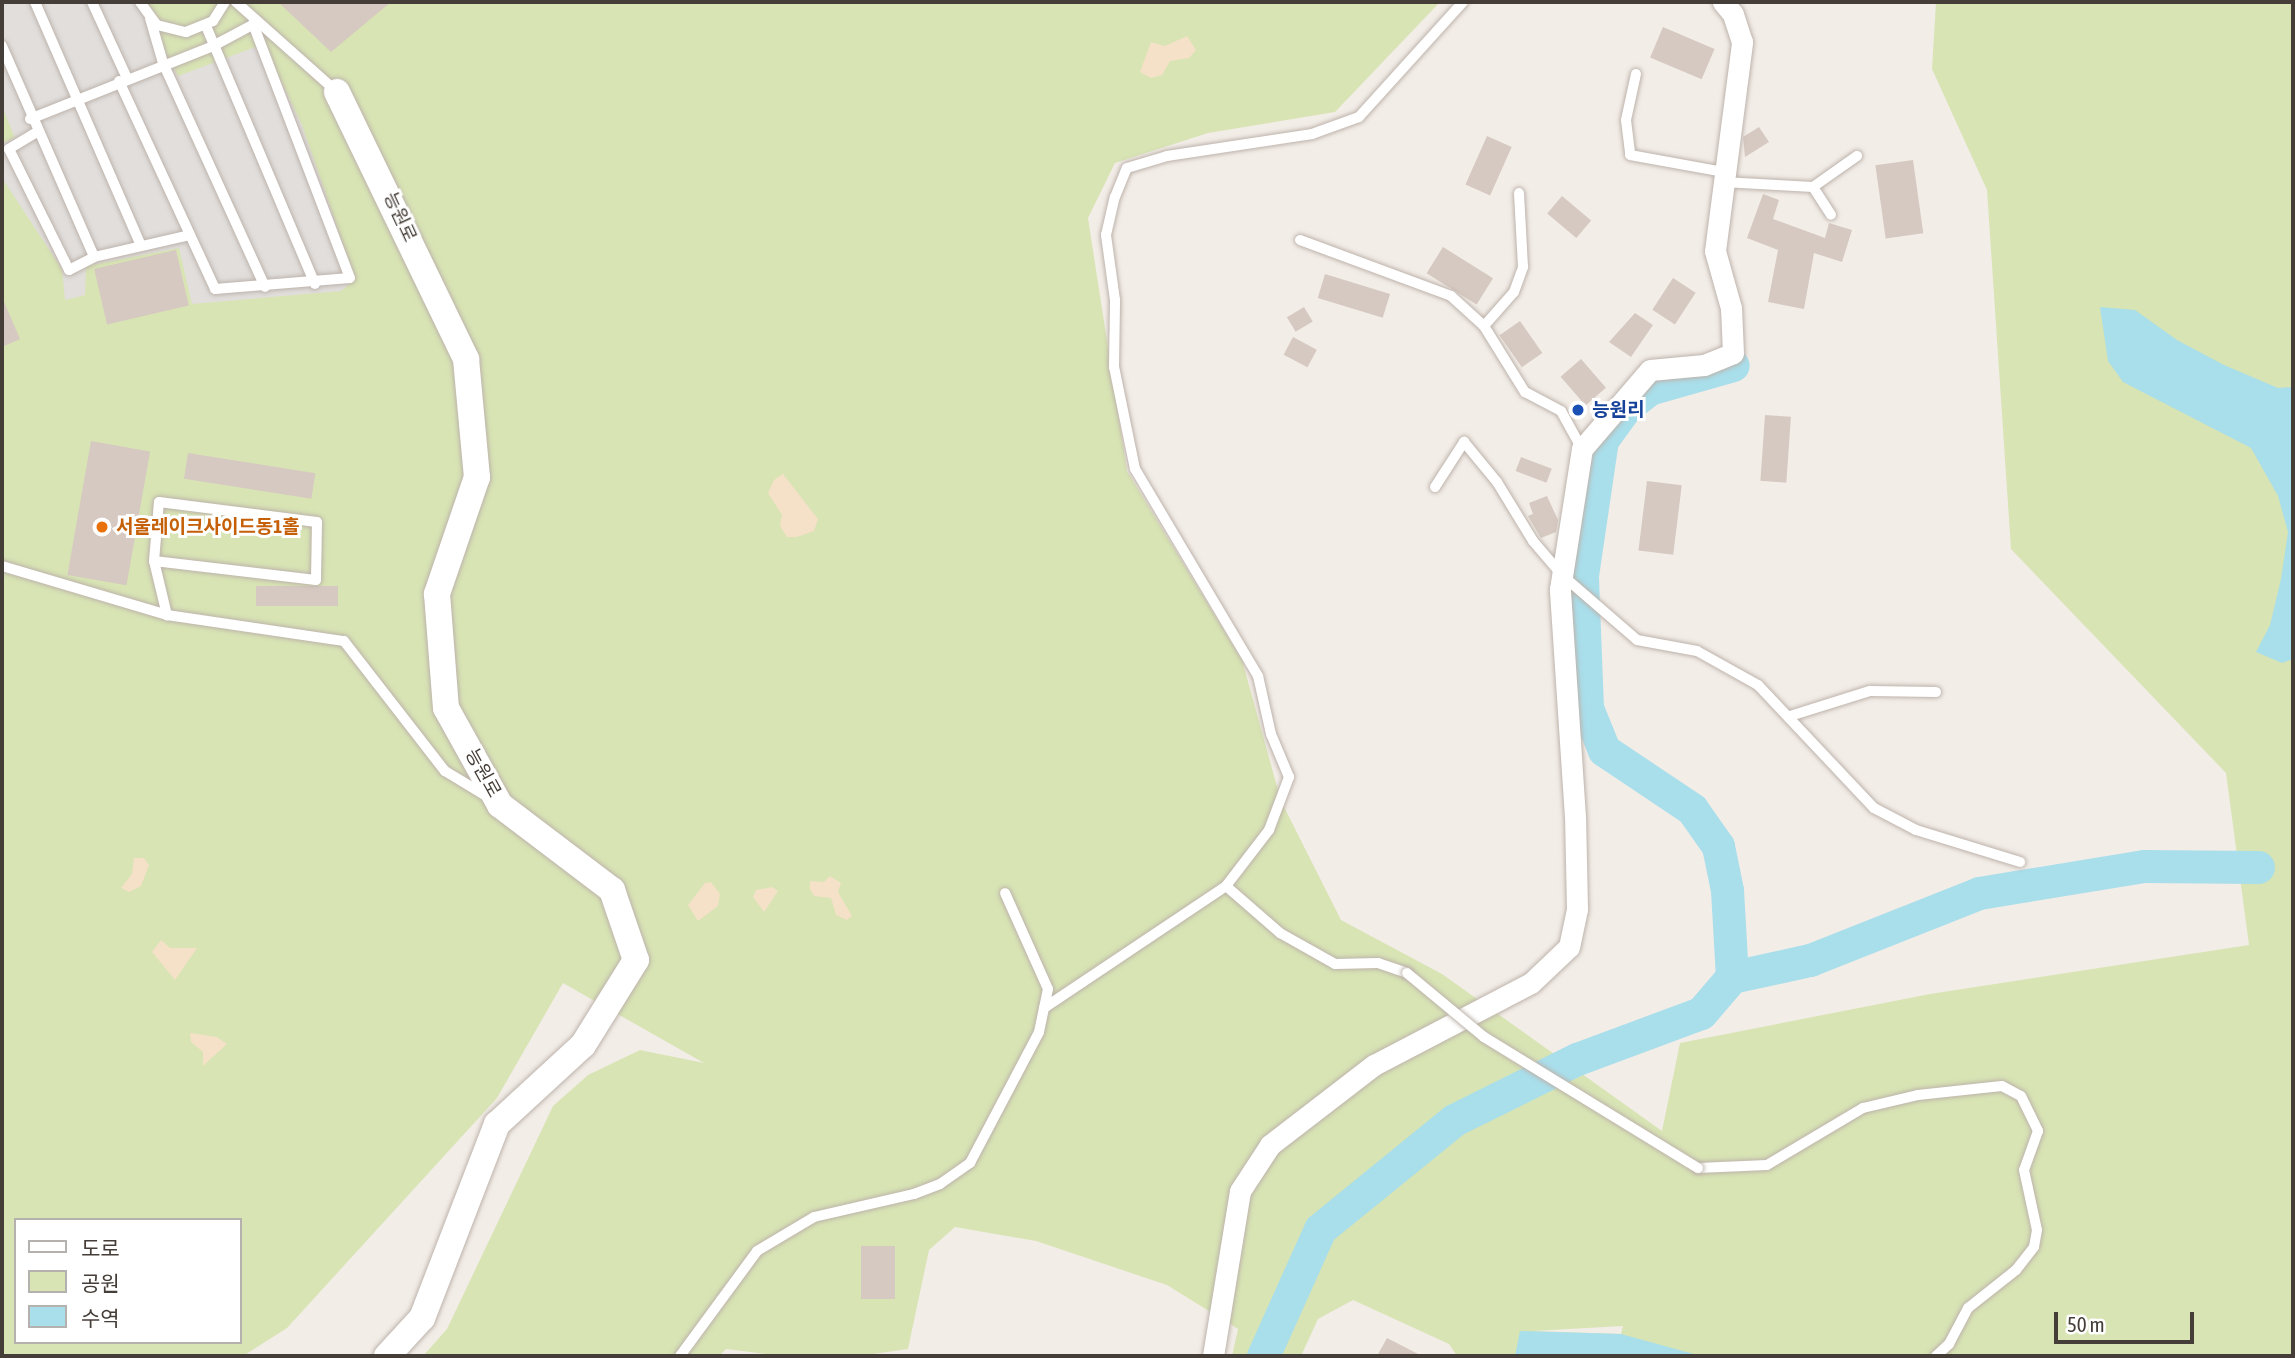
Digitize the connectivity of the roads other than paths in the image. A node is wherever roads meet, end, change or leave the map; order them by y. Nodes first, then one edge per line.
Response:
1 (35, 2) edge
2 (92, 2) edge
3 (140, 2) edge
4 (225, 2) edge
5 (236, 2) edge
6 (1464, 2) edge
7 (1723, 2) edge
8 (150, 18) junction
9 (256, 23) junction
10 (206, 26) junction
11 (2, 46) edge
12 (213, 46) junction
13 (163, 62) junction
14 (1636, 74) dead end
15 (123, 80) junction
16 (337, 92) joint
17 (78, 99) junction
18 (30, 119) junction
19 (37, 132) junction
20 (5, 150) edge
21 (1857, 156) dead end
22 (1723, 177) junction
23 (1813, 187) junction
24 (1519, 193) dead end
25 (1831, 215) dead end
26 (190, 235) junction
27 (1300, 240) dead end
28 (140, 244) junction
29 (94, 257) junction
30 (315, 284) junction
31 (265, 287) junction
32 (1484, 326) junction
33 (1582, 449) junction
34 (1435, 487) dead end
35 (154, 561) junction
36 (2, 566) edge
37 (1562, 575) junction
38 (167, 615) junction
39 (1936, 692) dead end
40 (1790, 716) junction
41 (500, 804) junction
42 (2020, 862) dead end
43 (1226, 886) junction
44 (1005, 893) dead end
45 (1044, 1008) junction
46 (387, 1356) edge
47 (680, 1356) edge
48 (1213, 1356) edge
49 (1936, 1356) edge

1 - 17 lane
2 - 15 lane
3 - 8 lane
4 - 10 lane
5 - 9 lane
6 - 43 lane
7 - 22 street
8 - 10 lane
8 - 13 lane
9 - 12 lane
9 - 16 lane
9 - 30 lane
10 - 12 lane
11 - 18 lane
12 - 13 lane
12 - 30 lane
13 - 15 lane
13 - 31 lane
14 - 22 lane
15 - 17 lane
15 - 26 lane
16 - 41 street, 능원로
17 - 18 lane
17 - 28 lane
18 - 19 lane
19 - 20 lane
19 - 29 lane
20 - 29 lane
21 - 23 lane
22 - 23 lane
22 - 33 street
23 - 25 lane
24 - 32 lane
26 - 28 lane
26 - 31 lane
27 - 32 lane
28 - 29 lane
30 - 31 lane
32 - 33 lane
33 - 37 street
34 - 37 lane
35 - 35 lane
35 - 38 lane
36 - 38 lane
37 - 40 lane
37 - 48 street
38 - 41 lane
39 - 40 lane
40 - 42 lane
41 - 46 street, 능원로
43 - 45 lane
43 - 49 lane, bridge
44 - 45 lane
45 - 47 lane

